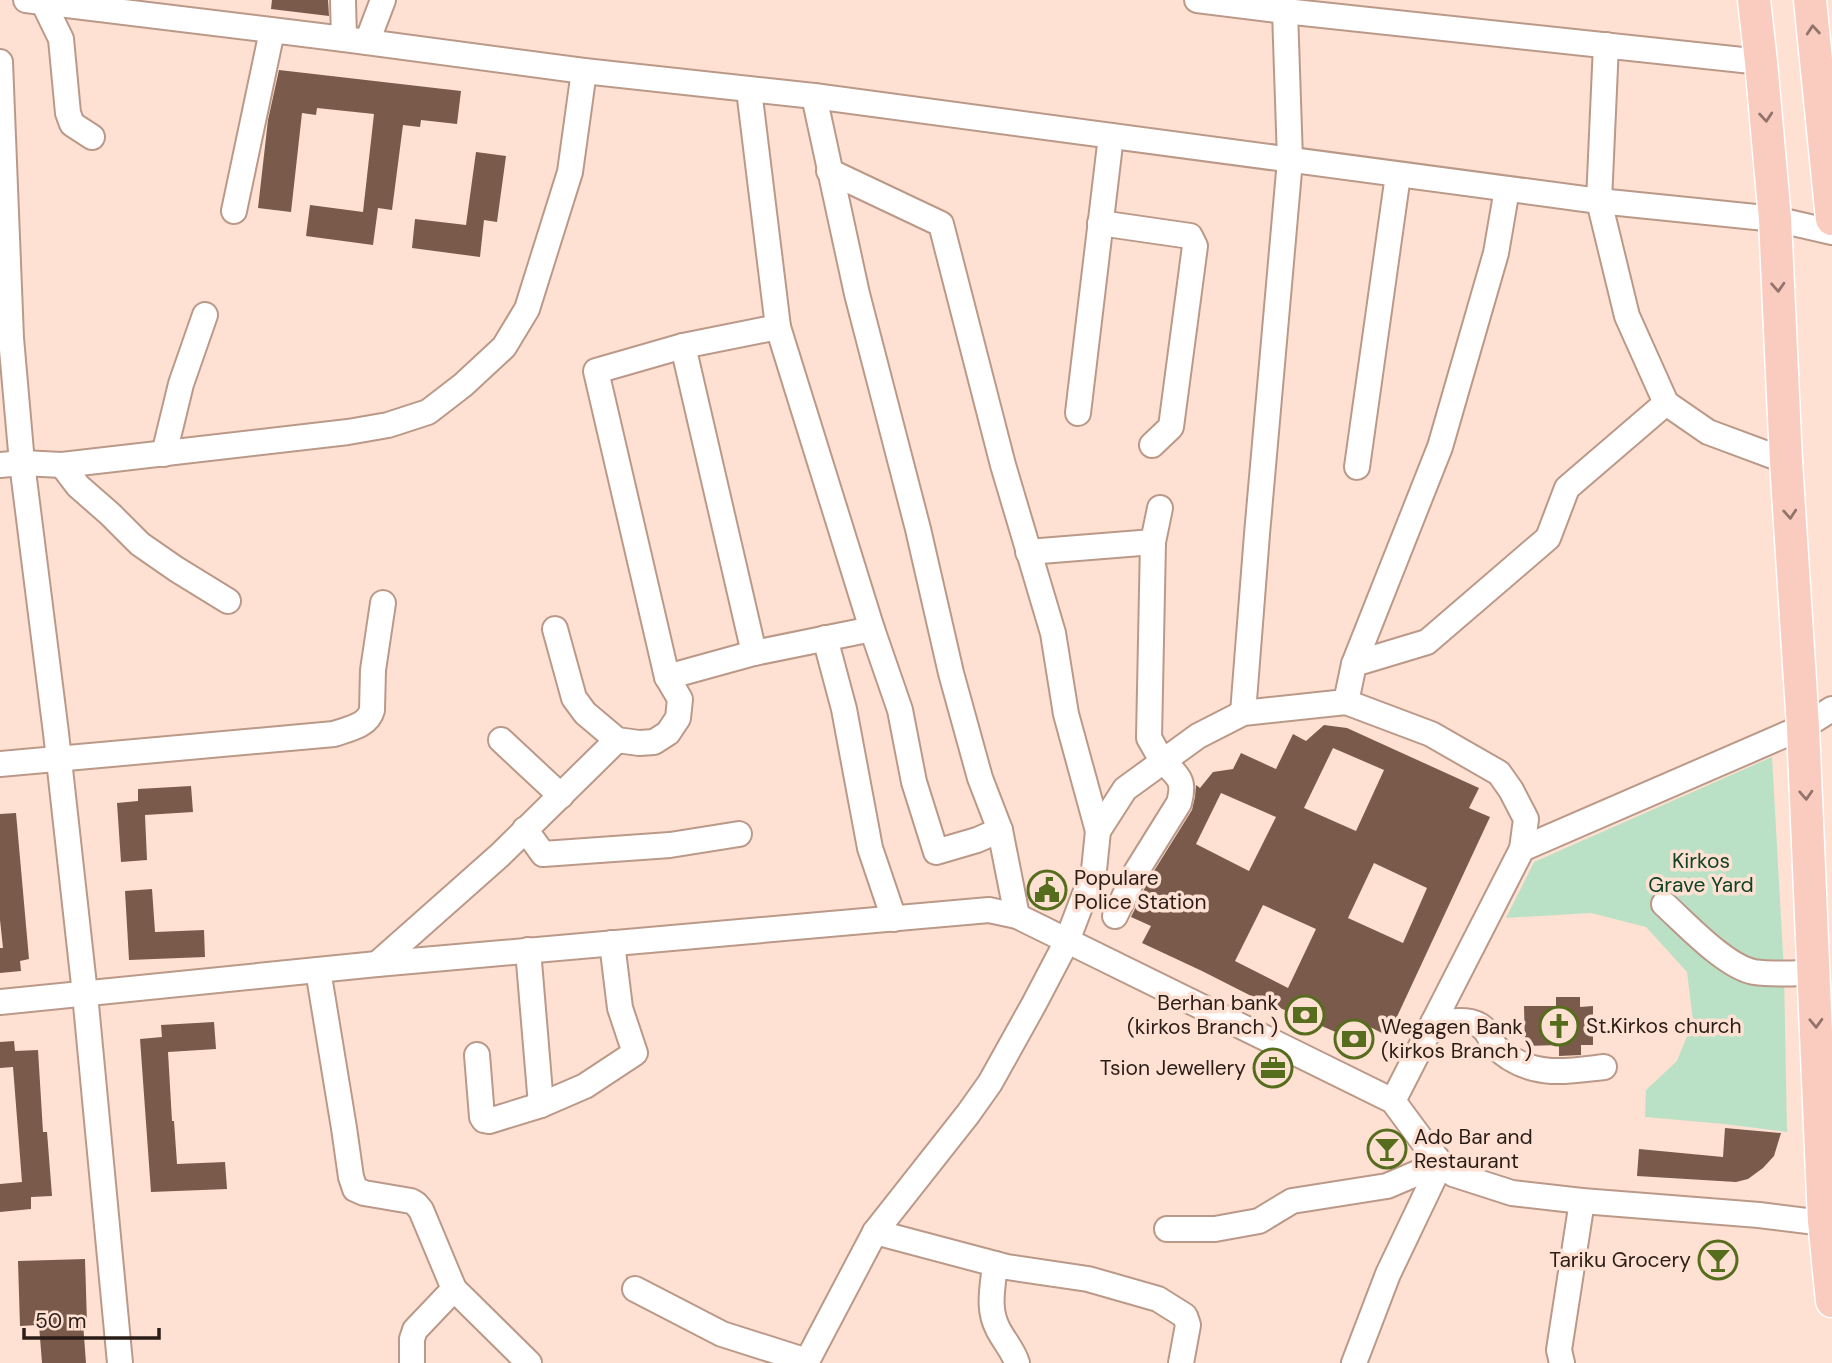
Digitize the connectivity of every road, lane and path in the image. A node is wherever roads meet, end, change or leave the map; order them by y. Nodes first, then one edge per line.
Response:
1 (343, 0) edge
2 (383, 0) edge
3 (1197, 0) edge
4 (1754, 0) edge
5 (1810, 0) edge
6 (34, 1) edge
7 (1285, 11) junction
8 (272, 30) junction
9 (356, 41) junction
10 (1606, 45) junction
11 (0, 62) edge
12 (1761, 62) junction
13 (584, 71) junction
14 (1824, 74) edge
15 (749, 90) junction
16 (814, 96) junction
17 (1111, 136) junction
18 (92, 137) dead end
19 (1290, 160) junction
20 (829, 171) junction
21 (1398, 175) junction
22 (1507, 189) junction
23 (1600, 201) junction
24 (234, 211) dead end
25 (1775, 219) junction
26 (1832, 219) edge
27 (1100, 223) junction
28 (1832, 232) edge
29 (205, 315) dead end
30 (778, 327) junction
31 (6, 335) edge
32 (683, 346) junction
33 (1666, 403) junction
34 (1078, 413) dead end
35 (10, 429) edge
36 (1152, 445) dead end
37 (164, 454) junction
38 (1786, 461) junction
39 (11, 464) edge
40 (62, 465) junction
41 (1357, 467) dead end
42 (1160, 508) dead end
43 (1153, 542) junction
44 (1028, 552) junction
45 (228, 600) dead end
46 (383, 603) dead end
47 (555, 629) dead end
48 (872, 629) junction
49 (825, 638) junction
50 (754, 653) junction
51 (1354, 664) junction
52 (667, 677) junction
53 (1346, 702) junction
54 (1832, 709) edge
55 (1243, 713) junction
56 (1803, 727) junction
57 (501, 740) dead end
58 (617, 740) junction
59 (59, 758) junction
60 (1163, 761) junction
61 (0, 764) edge
62 (561, 796) junction
63 (525, 829) junction
64 (1000, 830) junction
65 (1098, 831) junction
66 (739, 834) dead end
67 (1522, 849) junction
68 (1664, 904) dead end
69 (1017, 916) junction
70 (1115, 916) dead end
71 (894, 919) junction
72 (1067, 941) junction
73 (612, 943) junction
74 (528, 950) junction
75 (377, 964) junction
76 (318, 970) junction
77 (1814, 973) junction
78 (85, 993) junction
79 (0, 1002) edge
80 (1433, 1023) junction
81 (477, 1055) dead end
82 (1604, 1067) dead end
83 (1393, 1101) junction
84 (541, 1105) junction
85 (1441, 1163) junction
86 (1582, 1201) junction
87 (1828, 1223) edge
88 (1167, 1228) dead end
89 (875, 1232) junction
90 (995, 1264) junction
91 (454, 1289) junction
92 (635, 1289) dead end
93 (1832, 1301) edge
94 (807, 1362) edge
95 (120, 1363) edge
96 (412, 1363) edge
97 (529, 1363) edge
98 (1017, 1363) edge
99 (1181, 1363) edge
100 (1354, 1363) edge
101 (1562, 1363) edge

1 - 9 street
2 - 9 street
3 - 7 street
4 - 12 main road
14 -> 5 main road
6 - 8 street
6 - 18 street
7 - 10 street
7 - 19 street
8 - 9 street
8 - 24 street
9 - 13 street
10 - 12 street
10 - 23 street
11 - 31 street
12 -> 25 main road
13 - 15 street
13 - 37 street
14 - 26 main road
15 - 16 street
15 - 30 street
16 - 17 street
16 - 20 street
17 - 19 street
17 - 27 street
19 - 21 street
19 - 55 street
20 - 44 street
20 - 64 street
21 - 22 street
21 - 41 street
22 - 23 street
22 - 51 street
23 - 25 street
23 - 33 street
25 - 28 street
25 -> 38 main road
27 - 34 street
27 - 36 street
29 - 37 street
30 - 32 street
30 - 48 street
31 - 35 street
32 - 50 street
32 - 52 street
33 - 38 street
33 - 51 street
35 - 39 street
37 - 40 street
38 -> 56 main road
39 - 40 street
39 - 59 street
40 - 45 street
42 - 43 street
43 - 44 street
43 - 60 street
44 - 65 street
46 - 59 street
47 - 58 street
48 - 49 street
48 - 64 street
49 - 50 street
49 - 71 street
50 - 52 street
51 - 53 street
52 - 58 street
53 - 55 street
53 - 67 street
54 - 56 street
55 - 60 street
56 - 67 street
56 -> 77 main road
57 - 62 street
58 - 62 street
59 - 61 street
59 - 78 street
60 - 65 street
60 - 70 street
62 - 63 street
63 - 66 street
63 - 75 street
64 - 69 street
65 - 72 street
67 - 80 street
68 - 77 street
69 - 71 street
69 - 72 street
71 - 73 street
72 - 83 street
72 - 89 street
73 - 74 street
73 - 84 street
74 - 75 street
74 - 84 street
75 - 76 street
76 - 78 street
76 - 91 street
77 -> 87 main road
78 - 79 street
78 - 95 street
80 - 82 street
80 - 83 street
81 - 84 street
83 - 85 street
85 - 86 street
85 - 88 street
85 - 100 street
86 - 87 street
86 - 101 street
87 - 93 main road
89 - 90 street
89 - 94 street
90 - 98 street
90 - 99 street
91 - 96 street
91 - 97 street
92 - 94 street

